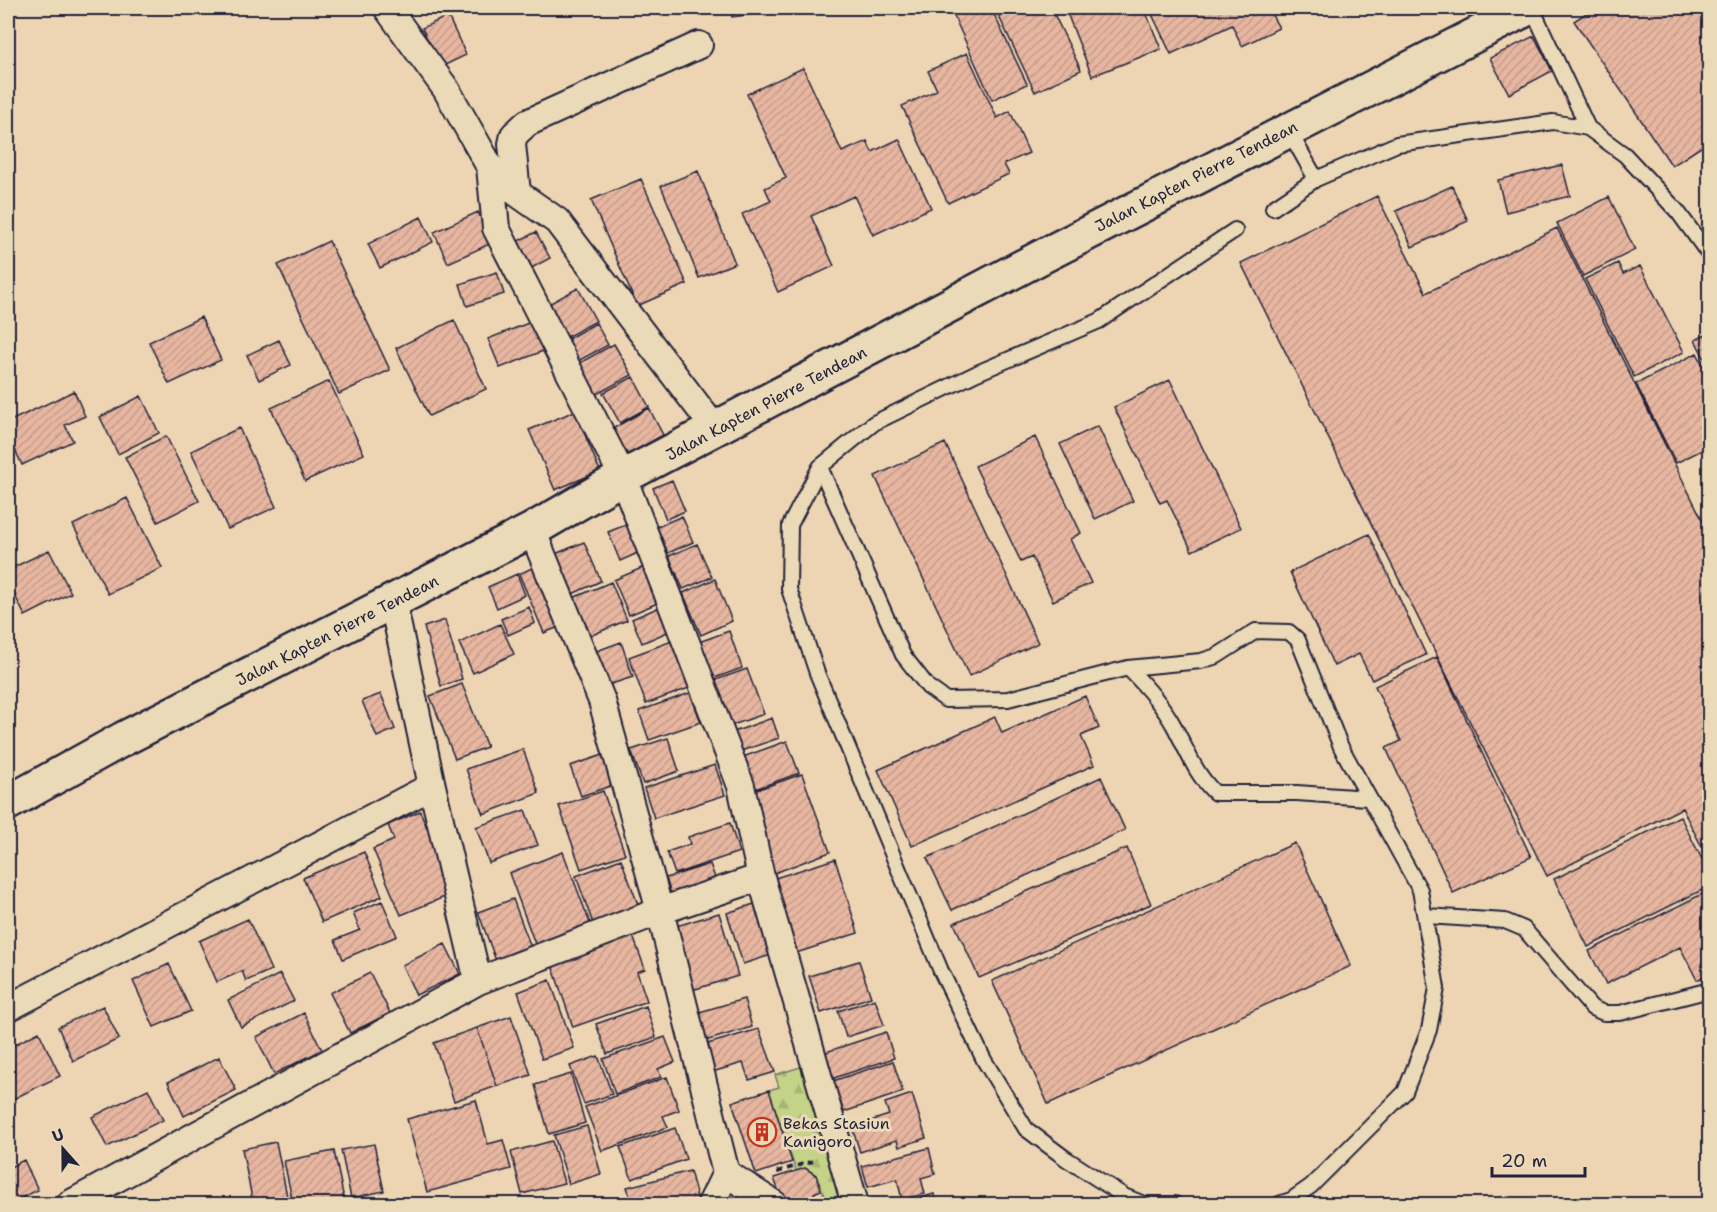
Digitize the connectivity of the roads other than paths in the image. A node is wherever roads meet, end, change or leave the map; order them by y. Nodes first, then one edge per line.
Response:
1 (387, 8) edge
2 (1530, 8) edge
3 (699, 45) dead end
4 (1588, 128) junction
5 (1288, 129) junction
6 (490, 167) junction
7 (1316, 179) junction
8 (517, 193) junction
9 (1273, 208) dead end
10 (1235, 230) dead end
11 (1710, 256) edge
12 (716, 430) junction
13 (820, 467) junction
14 (623, 477) junction
15 (532, 530) junction
16 (393, 603) junction
17 (1128, 668) junction
18 (432, 786) junction
19 (1367, 798) junction
20 (8, 803) edge
21 (761, 877) junction
22 (660, 911) junction
23 (1426, 916) junction
24 (478, 981) junction
25 (1710, 990) edge
26 (8, 1008) edge
27 (734, 1178) junction
28 (70, 1204) edge
29 (711, 1204) edge
30 (774, 1204) edge
31 (855, 1204) edge
32 (1175, 1204) edge
33 (1279, 1204) edge

1 - 6 street
2 - 4 lane
2 - 5 main road, Jalan Kapten Pierre Tendean
3 - 8 street
4 - 7 lane
4 - 11 lane
5 - 7 lane
5 - 12 main road, Jalan Kapten Pierre Tendean
6 - 8 street
6 - 14 street
7 - 9 lane
8 - 12 street
10 - 13 lane
12 - 14 main road, Jalan Kapten Pierre Tendean
13 - 17 lane
13 - 32 lane
14 - 15 main road, Jalan Kapten Pierre Tendean
14 - 21 street
15 - 16 main road, Jalan Kapten Pierre Tendean
15 - 22 street
16 - 18 street
16 - 20 main road, Jalan Kapten Pierre Tendean
17 - 19 lane
17 - 19 lane
18 - 24 street
18 - 26 street
19 - 23 lane
21 - 22 street
21 - 31 street
22 - 24 street
22 - 27 street
23 - 25 lane
23 - 33 lane
24 - 28 street
27 - 29 street
27 - 30 street

